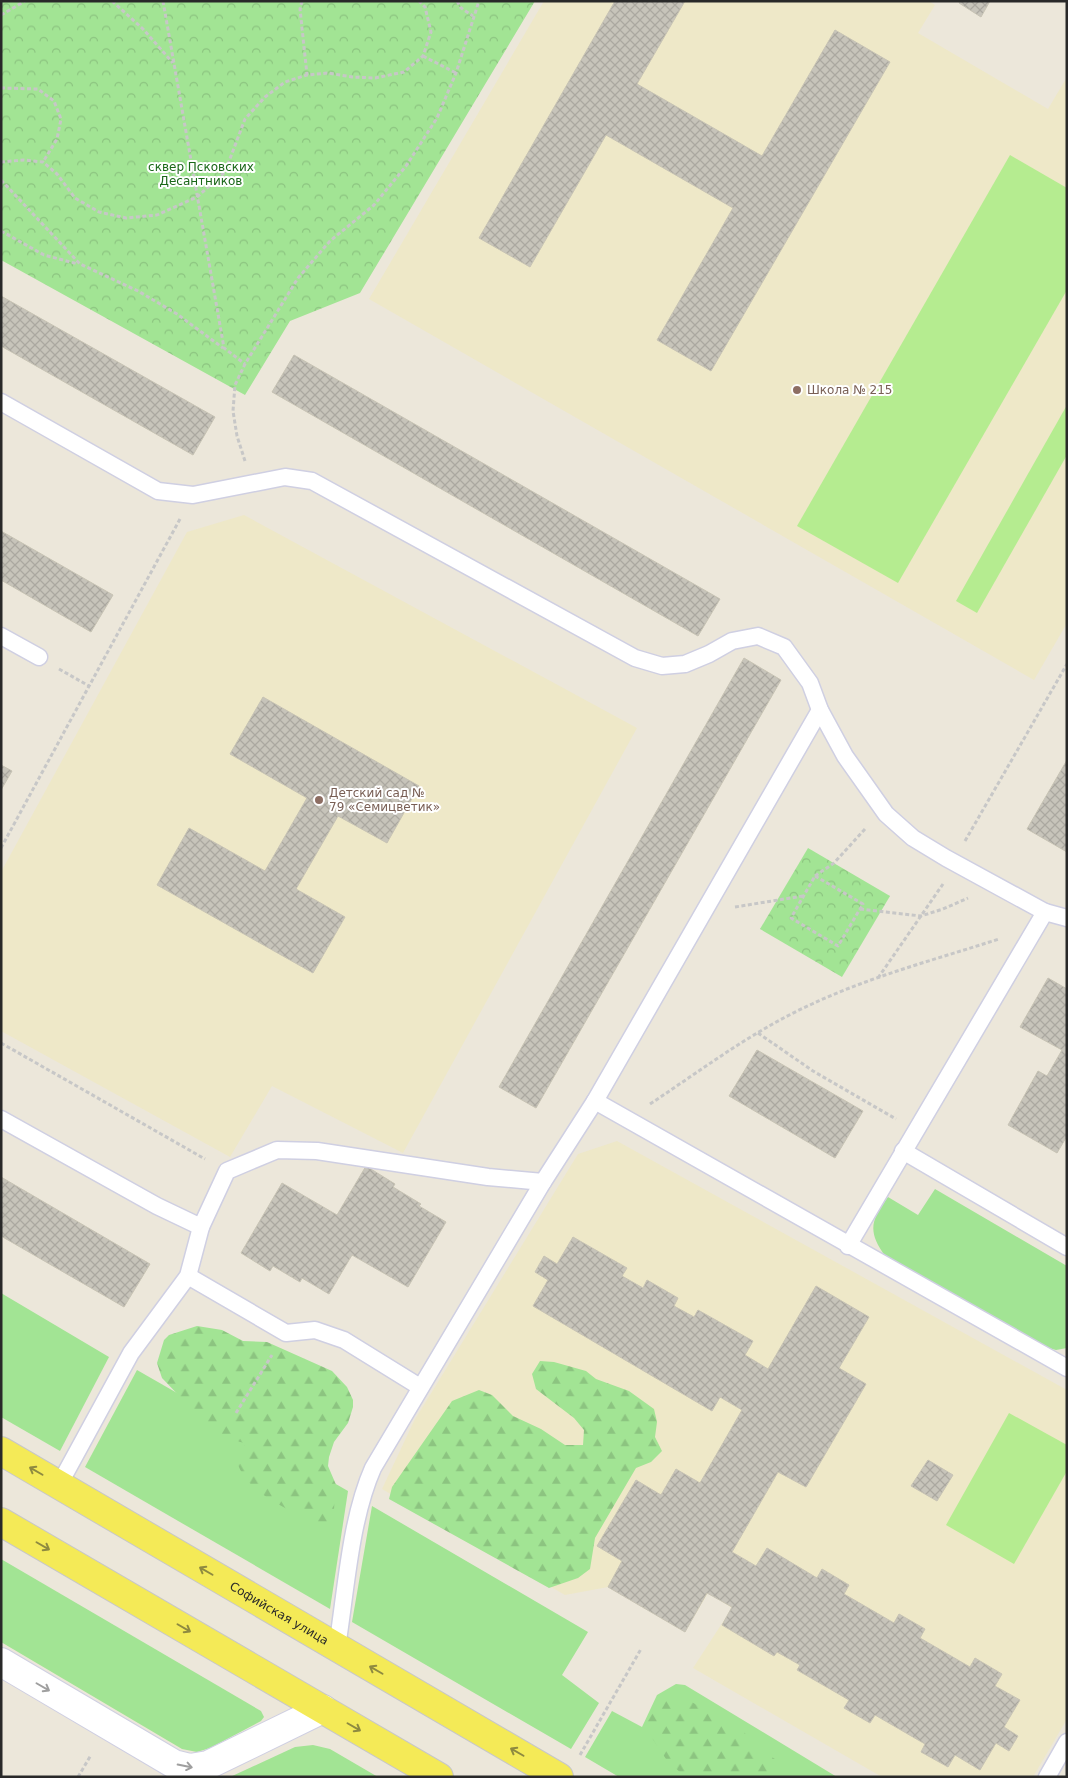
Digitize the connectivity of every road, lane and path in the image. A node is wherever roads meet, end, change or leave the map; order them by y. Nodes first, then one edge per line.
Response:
1 (25, 1) edge
2 (112, 1) edge
3 (163, 1) edge
4 (302, 1) edge
5 (419, 1) edge
6 (457, 1) edge
7 (479, 1) edge
8 (1, 15) edge
9 (473, 16) junction
10 (423, 56) junction
11 (174, 65) junction
12 (456, 73) junction
13 (307, 75) junction
14 (1, 88) edge
15 (1, 162) edge
16 (44, 162) junction
17 (1, 180) edge
18 (197, 197) junction
19 (1, 231) edge
20 (80, 264) junction
21 (224, 348) junction
22 (245, 364) junction
23 (1, 402) edge
24 (252, 483) junction
25 (193, 495) junction
26 (1, 636) edge
27 (39, 657) joint
28 (1067, 664) edge
29 (89, 686) junction
30 (820, 710) junction
31 (880, 806) junction
32 (1, 848) edge
33 (957, 864) junction
34 (815, 876) junction
35 (996, 885) junction
36 (804, 896) junction
37 (860, 909) junction
38 (703, 912) junction
39 (1045, 912) junction
40 (921, 916) junction
41 (1067, 918) edge
42 (1034, 930) junction
43 (878, 979) junction
44 (758, 1033) junction
45 (1, 1043) edge
46 (594, 1101) junction
47 (1, 1119) edge
48 (627, 1120) junction
49 (916, 1130) junction
50 (903, 1151) junction
51 (214, 1163) dead end
52 (543, 1182) junction
53 (201, 1228) junction
54 (848, 1246) junction
55 (1067, 1247) edge
56 (188, 1276) junction
57 (286, 1333) junction
58 (1067, 1368) edge
59 (420, 1387) junction
60 (236, 1413) dead end
61 (1, 1451) edge
62 (59, 1485) junction
63 (1, 1522) edge
64 (337, 1647) junction
65 (641, 1649) dead end
66 (1, 1662) edge
67 (323, 1709) junction
68 (1067, 1742) edge
69 (91, 1755) dead end
70 (568, 1768) edge
71 (78, 1777) edge
72 (439, 1777) edge
73 (1046, 1777) edge

1 - 8 path
2 - 11 path
3 - 11 path
4 - 13 path
5 - 10 path
6 - 9 path
7 - 9 path
9 - 12 path
10 - 12 path
10 - 13 path
11 - 18 path
12 - 22 path
13 - 18 path
14 - 16 path
15 - 16 path
16 - 18 path
17 - 20 path
18 - 21 path
19 - 20 path
20 - 21 path
21 - 22 path
22 - 24 path
23 - 25 lane
24 - 25 lane
24 - 30 lane
25 - 29 path
26 - 27 lane
27 - 29 path
28 - 33 path
29 - 32 path
30 - 31 lane
30 - 38 lane
31 - 33 lane
31 - 34 path
33 - 35 lane
33 - 40 path
34 - 36 path
34 - 37 path
35 - 39 lane
35 - 40 path
36 - 37 path
36 - 38 path
37 - 40 path
38 - 46 lane
39 - 41 lane
39 - 42 lane
40 - 43 path
42 - 43 path
42 - 49 lane
43 - 44 path
44 - 48 path
44 - 49 path
45 - 51 path
46 - 48 lane
46 - 52 lane
47 - 53 lane
48 - 54 lane
49 - 50 lane
50 - 54 lane
50 - 55 lane
52 - 53 lane
52 - 59 lane
53 - 56 lane
54 - 58 lane
56 - 57 lane
56 - 62 lane
57 - 59 lane
57 - 60 path
59 - 64 lane
62 -> 61 main road, Софийская улица
64 -> 62 main road, Софийская улица
63 -> 67 main road
70 -> 64 main road, Софийская улица
65 - 70 path
66 -> 67 street
67 -> 72 main road
68 - 73 lane
69 - 71 path

